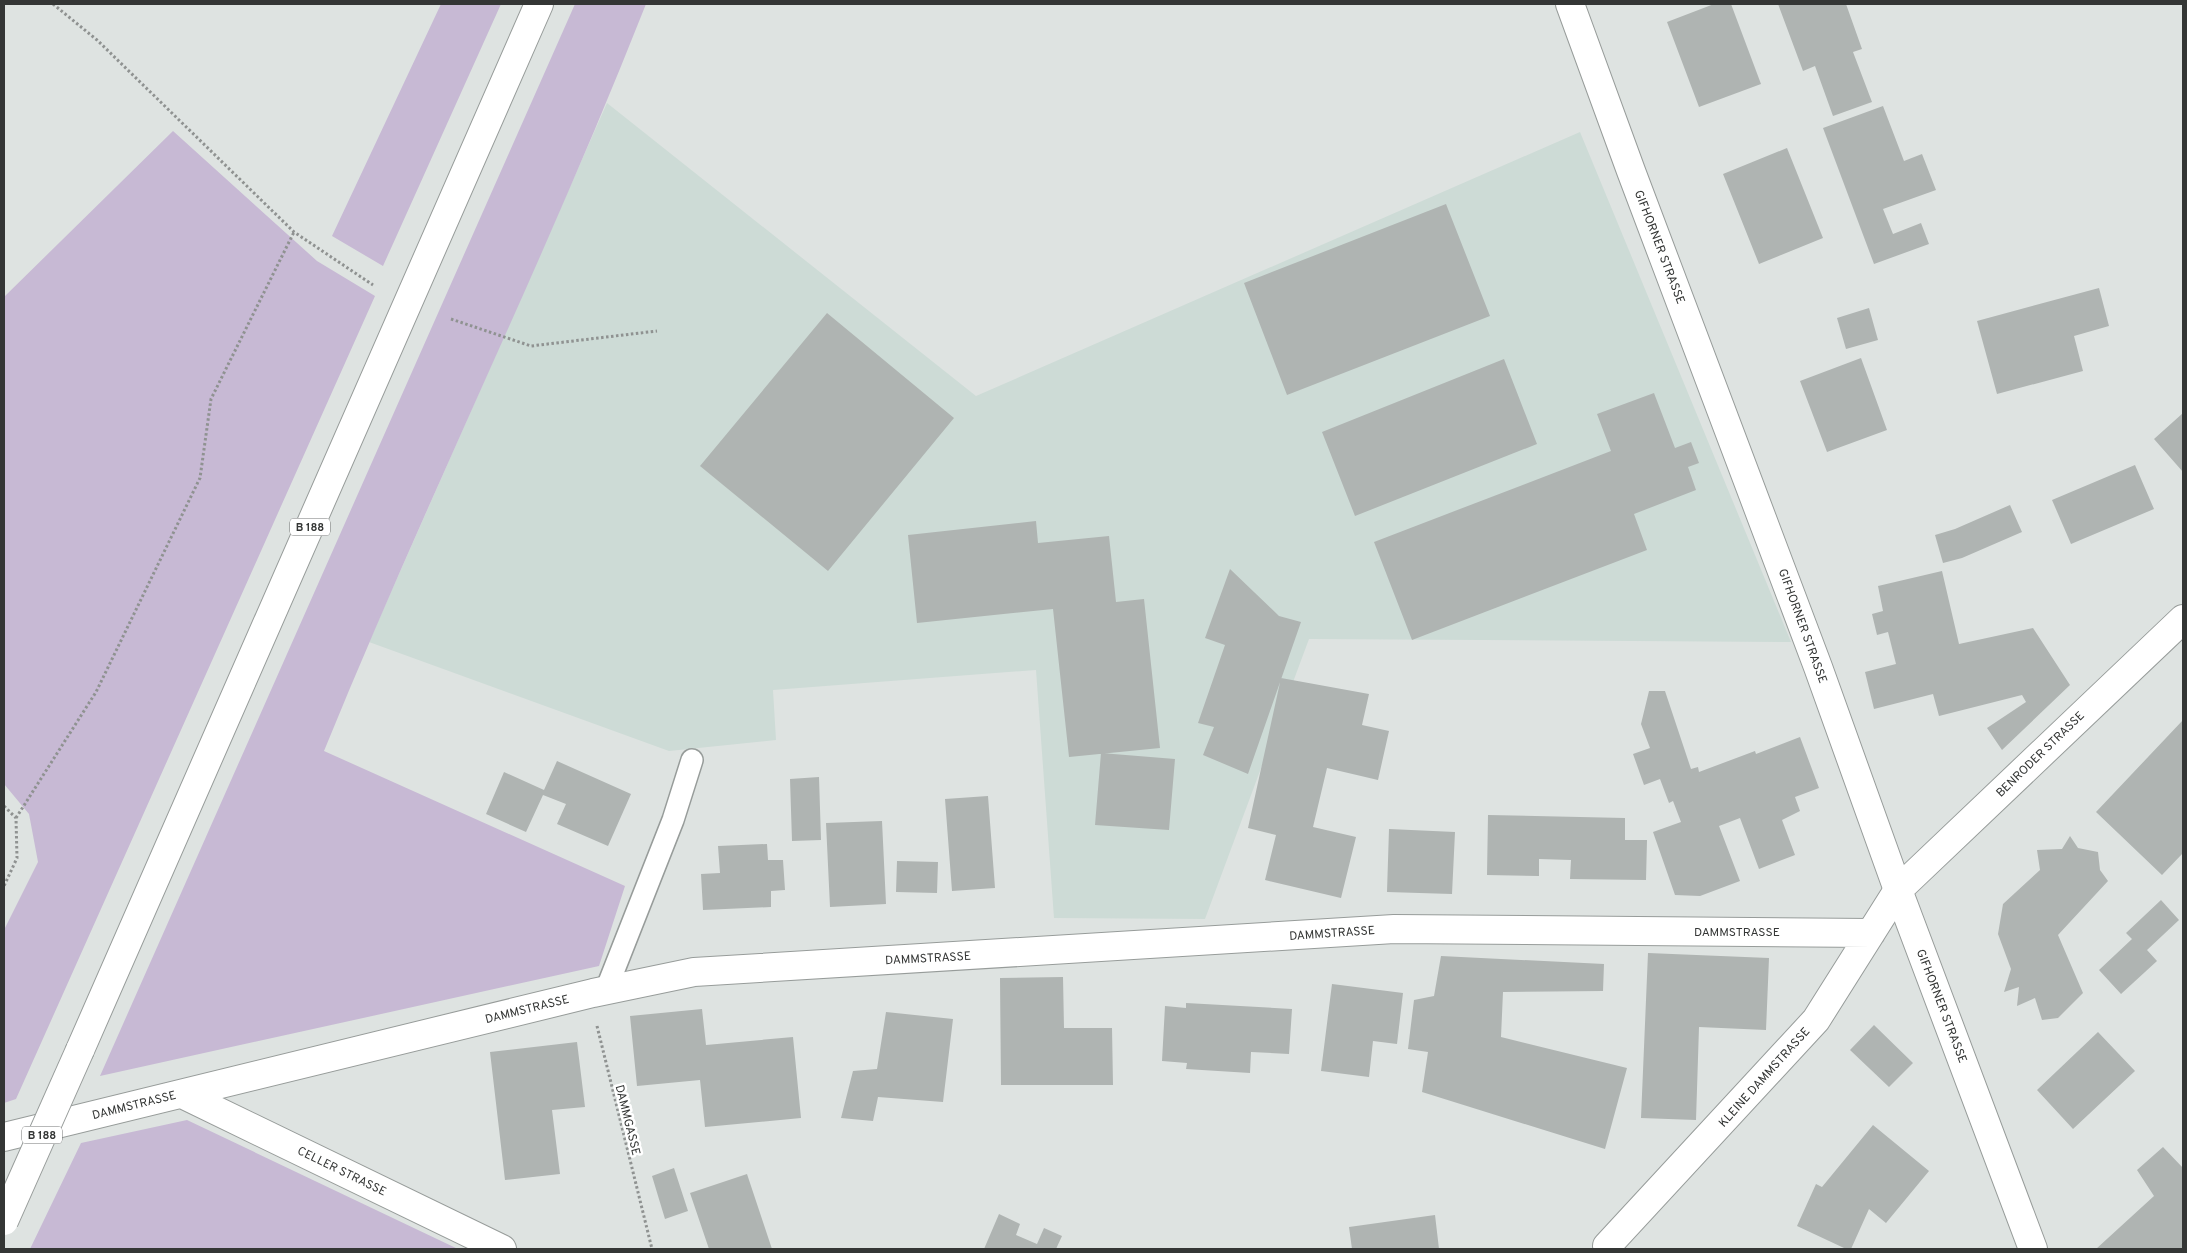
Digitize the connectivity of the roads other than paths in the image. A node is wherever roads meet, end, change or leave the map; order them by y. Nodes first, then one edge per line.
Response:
1 (540, 4) edge
2 (1570, 4) edge
3 (2183, 619) edge
4 (692, 760) dead end
5 (1898, 890) junction
6 (1871, 934) junction
7 (600, 992) junction
8 (182, 1094) junction
9 (4, 1136) edge
10 (4, 1221) edge
11 (1607, 1246) dead end
12 (502, 1249) edge
13 (2033, 1249) edge

1 - 10 street, B 188, bridge
2 - 5 street, GIFHORNER STRASSE
3 - 5 street, BENRODER STRASSE
4 - 7 lane
5 - 6 street, KLEINE DAMMSTRASSE
5 - 13 street, GIFHORNER STRASSE
6 - 7 street, DAMMSTRASSE
6 - 11 street, KLEINE DAMMSTRASSE
7 - 8 street, DAMMSTRASSE
8 - 9 street, DAMMSTRASSE
8 - 12 street, CELLER STRASSE

